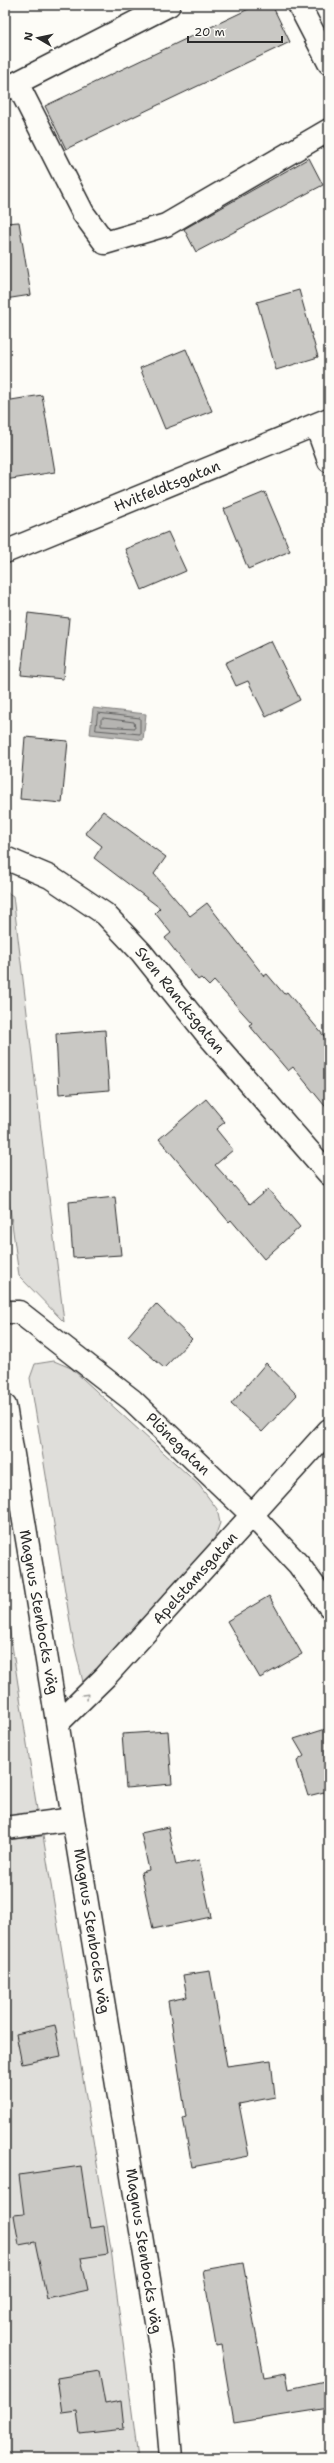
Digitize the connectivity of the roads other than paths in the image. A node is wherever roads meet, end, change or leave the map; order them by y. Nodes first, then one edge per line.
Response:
1 (169, 5) edge
2 (299, 5) edge
3 (329, 63) edge
4 (11, 86) edge
5 (329, 130) edge
6 (322, 422) edge
7 (329, 461) edge
8 (5, 552) edge
9 (5, 858) edge
10 (329, 1174) edge
11 (5, 1312) edge
12 (5, 1406) edge
13 (329, 1430) edge
14 (252, 1516) junction
15 (329, 1606) edge
16 (58, 1723) junction
17 (74, 1819) junction
18 (5, 1828) edge
19 (171, 2458) edge

1 - 4 street
2 - 3 street
4 - 5 street
6 - 7 street
6 - 8 street, Hvitfeldtsgatan
9 - 10 street, Sven Rancksgatan
11 - 14 street, Plönegatan
12 - 16 street, Magnus Stenbocks väg
13 - 14 street, Apelstamsgatan
14 - 15 street, Plönegatan
16 -> 14 street, Apelstamsgatan
16 - 17 street, Magnus Stenbocks väg
17 - 18 street
17 - 19 street, Magnus Stenbocks väg

